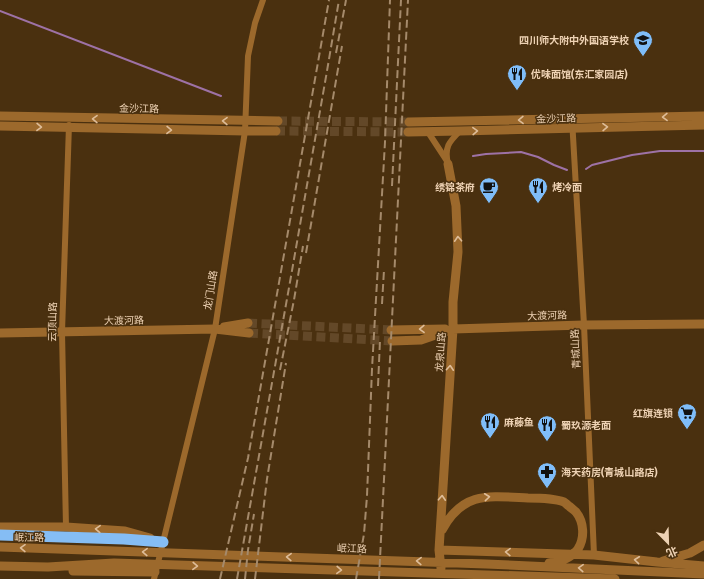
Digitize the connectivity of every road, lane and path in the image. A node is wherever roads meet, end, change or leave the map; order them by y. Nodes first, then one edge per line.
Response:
1 (263, 0) edge
2 (0, 116) edge
3 (704, 116) edge
4 (245, 121) junction
5 (278, 121) tunnel mouth
6 (69, 123) junction
7 (572, 123) junction
8 (704, 125) edge
9 (0, 126) edge
10 (245, 131) junction
11 (276, 131) tunnel mouth
12 (460, 131) junction
13 (428, 132) junction
14 (448, 164) junction
15 (248, 323) tunnel mouth
16 (704, 324) edge
17 (584, 325) junction
18 (214, 328) junction
19 (453, 329) junction
20 (391, 330) tunnel mouth
21 (62, 332) junction
22 (0, 333) edge
23 (249, 333) tunnel mouth
24 (392, 341) tunnel mouth
25 (0, 527) edge
26 (66, 527) junction
27 (0, 536) edge
28 (163, 542) junction
29 (704, 545) edge
30 (0, 547) edge
31 (439, 550) junction
32 (594, 555) junction
33 (657, 562) junction
34 (525, 566) junction
35 (704, 566) edge
36 (0, 567) edge
37 (704, 574) edge
38 (154, 576) edge
39 (436, 579) edge
40 (442, 579) edge
41 (615, 579) edge

1 - 4 street, 龙门山路
2 - 6 street, 金沙江路
3 -> 7 street, 金沙江路
4 - 5 street, 金沙江路
4 -> 6 street, 金沙江路
4 - 10 street, 龙门山路
9 -> 6 street, 金沙江路
6 -> 10 street, 金沙江路
6 - 21 street, 云顶山路
7 -> 8 street, 金沙江路
12 -> 7 street, 金沙江路
7 -> 13 street, 金沙江路
7 - 17 street, 青城山路
10 - 11 street, 金沙江路
10 - 18 street, 龙门山路
12 - 13 street, 金沙江路
12 - 14 street, 龙泉山路
13 - 14 street
19 -> 14 street, 龙泉山路
15 - 18 street
16 - 17 street, 大渡河路
17 - 19 street, 大渡河路
17 - 32 street, 青城山路
18 - 21 street, 大渡河路
18 - 23 street, 大渡河路
18 - 28 street, 龙门山路
19 -> 20 street
19 - 24 street, 大渡河路
31 -> 19 street, 龙泉山路
21 - 22 street, 大渡河路
21 - 26 street, 云顶山路
25 - 26 street
28 -> 26 street
27 - 28 highway
28 - 38 street, 龙门山路
29 - 33 street
34 -> 30 street, 岷江路
32 -> 31 street
31 - 40 street, 龙泉山路
33 -> 32 street
33 - 35 street
37 -> 34 street, 岷江路
39 -> 34 street
36 - 38 street
36 -> 41 street

